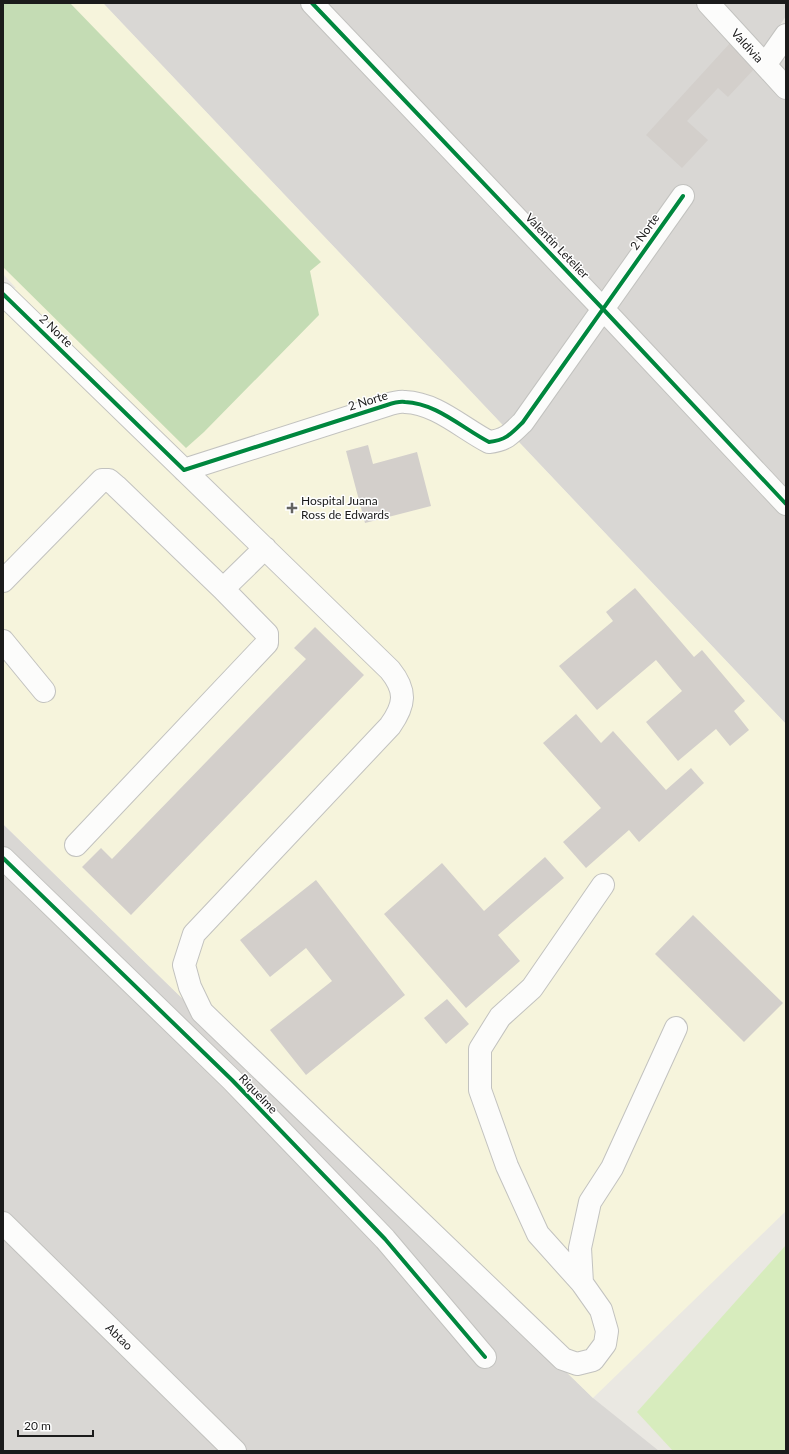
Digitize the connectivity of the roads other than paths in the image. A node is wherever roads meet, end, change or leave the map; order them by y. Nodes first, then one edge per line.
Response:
1 (312, 3) edge
2 (708, 3) edge
3 (786, 35) edge
4 (765, 65) junction
5 (786, 88) edge
6 (683, 196) dead end
7 (3, 294) edge
8 (603, 309) junction
9 (184, 470) junction
10 (786, 504) edge
11 (265, 548) junction
12 (3, 581) edge
13 (223, 589) junction
14 (3, 641) edge
15 (44, 691) dead end
16 (76, 845) dead end
17 (3, 858) edge
18 (603, 885) dead end
19 (676, 1028) dead end
20 (3, 1223) edge
21 (582, 1283) junction
22 (485, 1357) dead end
23 (235, 1451) edge

1 - 8 street, Valentín Letelier
2 - 4 street, Valdivia
3 - 4 street
4 - 5 street, Valdivia
6 - 8 street, 2 Norte
7 - 9 street, 2 Norte
8 - 9 street, 2 Norte
8 - 10 street, Valentín Letelier
9 - 11 street
11 - 13 street
11 - 21 street
12 - 13 street
13 - 16 street
14 - 15 street
17 - 22 street, Riquelme
18 - 21 street
19 - 21 street
20 - 23 street, Abtao

